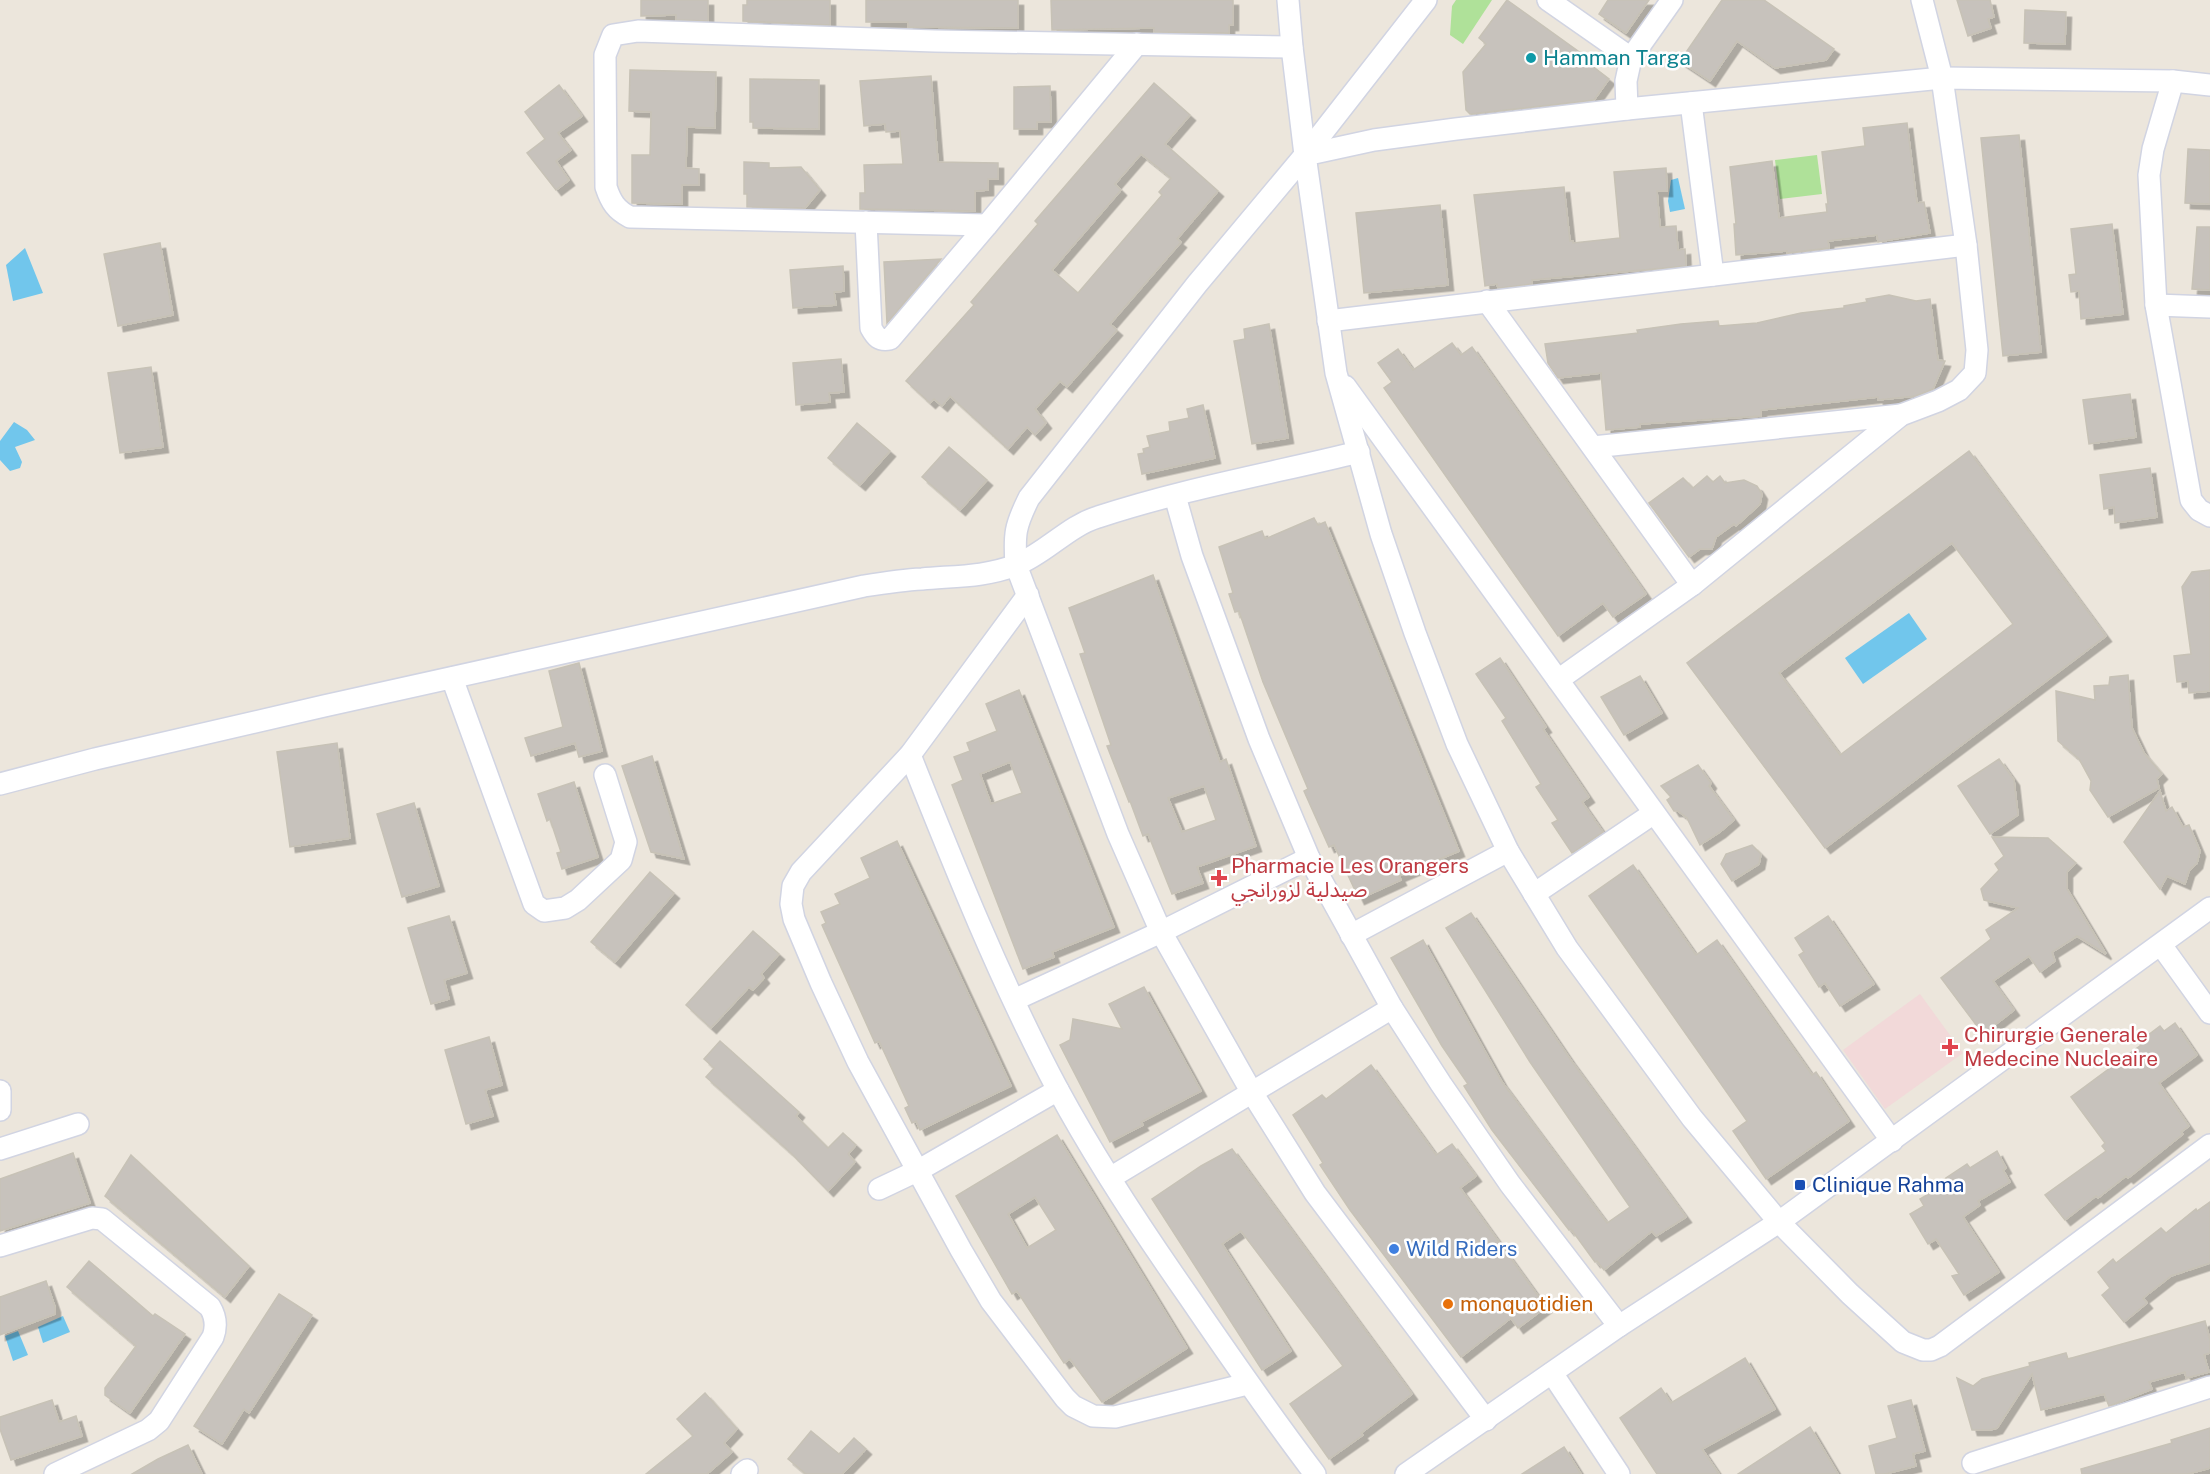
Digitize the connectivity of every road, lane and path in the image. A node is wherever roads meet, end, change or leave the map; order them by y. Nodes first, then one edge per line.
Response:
1 (1288, 0) edge
2 (1426, 0) edge
3 (1548, 0) edge
4 (1672, 0) edge
5 (1922, 0) edge
6 (1137, 44) junction
7 (1292, 47) junction
8 (1631, 58) junction
9 (1942, 78) junction
10 (2173, 81) junction
11 (2210, 84) edge
12 (1691, 103) junction
13 (1627, 110) junction
14 (1305, 155) junction
15 (866, 222) junction
16 (987, 225) junction
17 (1966, 245) junction
18 (1713, 274) junction
19 (1487, 301) junction
20 (2156, 305) junction
21 (2210, 307) edge
22 (1328, 321) junction
23 (1336, 373) junction
24 (1901, 415) junction
25 (1593, 447) junction
26 (1359, 452) junction
27 (1174, 496) junction
28 (2210, 516) edge
29 (1016, 565) junction
30 (1692, 585) junction
31 (1028, 596) junction
32 (452, 678) junction
33 (1558, 680) junction
34 (910, 755) junction
35 (605, 775) dead end
36 (0, 784) edge
37 (1654, 813) junction
38 (1508, 851) junction
39 (1309, 858) junction
40 (1534, 894) junction
41 (2210, 908) edge
42 (1161, 932) junction
43 (1351, 935) junction
44 (2161, 945) junction
45 (1014, 1000) junction
46 (1392, 1008) junction
47 (2210, 1012) edge
48 (1058, 1090) junction
49 (0, 1091) edge
50 (1251, 1091) junction
51 (0, 1110) edge
52 (78, 1124) dead end
53 (1892, 1141) junction
54 (2210, 1145) edge
55 (0, 1149) edge
56 (919, 1170) junction
57 (1110, 1178) junction
58 (879, 1189) dead end
59 (1779, 1222) junction
60 (0, 1246) edge
61 (1619, 1326) junction
62 (1552, 1373) junction
63 (1247, 1384) junction
64 (2210, 1387) edge
65 (1486, 1420) junction
66 (1973, 1463) dead end
67 (56, 1474) edge
68 (1315, 1474) edge
69 (1406, 1474) edge
70 (1619, 1474) edge

1 - 7 street
2 - 14 street
3 - 8 street
4 - 8 street
5 - 9 street
6 - 7 street
6 - 15 street
6 - 16 street
7 - 14 street
8 - 13 street
9 - 10 street
9 - 12 street
9 - 17 street
10 - 11 street
10 - 20 street
12 - 13 street
12 - 18 street
13 - 14 street
14 - 22 street
14 - 29 street
15 - 16 street
15 - 16 street
17 - 18 street
17 - 24 street
18 - 19 street
19 - 22 street
19 - 25 street
20 - 21 street
20 - 28 street
22 - 23 street
23 - 26 street
23 - 33 street
24 - 25 street
24 - 30 street
25 - 30 street
26 - 27 street
26 - 38 street
27 - 29 street
27 - 39 street
29 - 31 street
29 - 32 street
30 - 33 street
31 - 34 street
31 - 42 street
32 - 35 street
32 - 36 street
33 - 37 street
34 - 45 street
34 - 56 street
37 - 40 street
37 - 53 street
38 - 40 street
38 - 43 street
39 - 42 street
39 - 43 street
40 - 59 street
41 - 44 street
42 - 45 street
42 - 50 street
43 - 46 street
44 - 47 street
44 - 53 street
45 - 48 street
46 - 50 street
46 - 61 street
48 - 56 street
48 - 57 street
49 - 51 street
50 - 57 street
50 - 65 street
52 - 55 street
53 - 59 street
54 - 59 street
56 - 58 street
56 - 63 street
57 - 63 street
59 - 61 street
60 - 67 street
61 - 62 street
62 - 65 street
62 - 70 street
63 - 68 street
64 - 66 street
65 - 69 street

